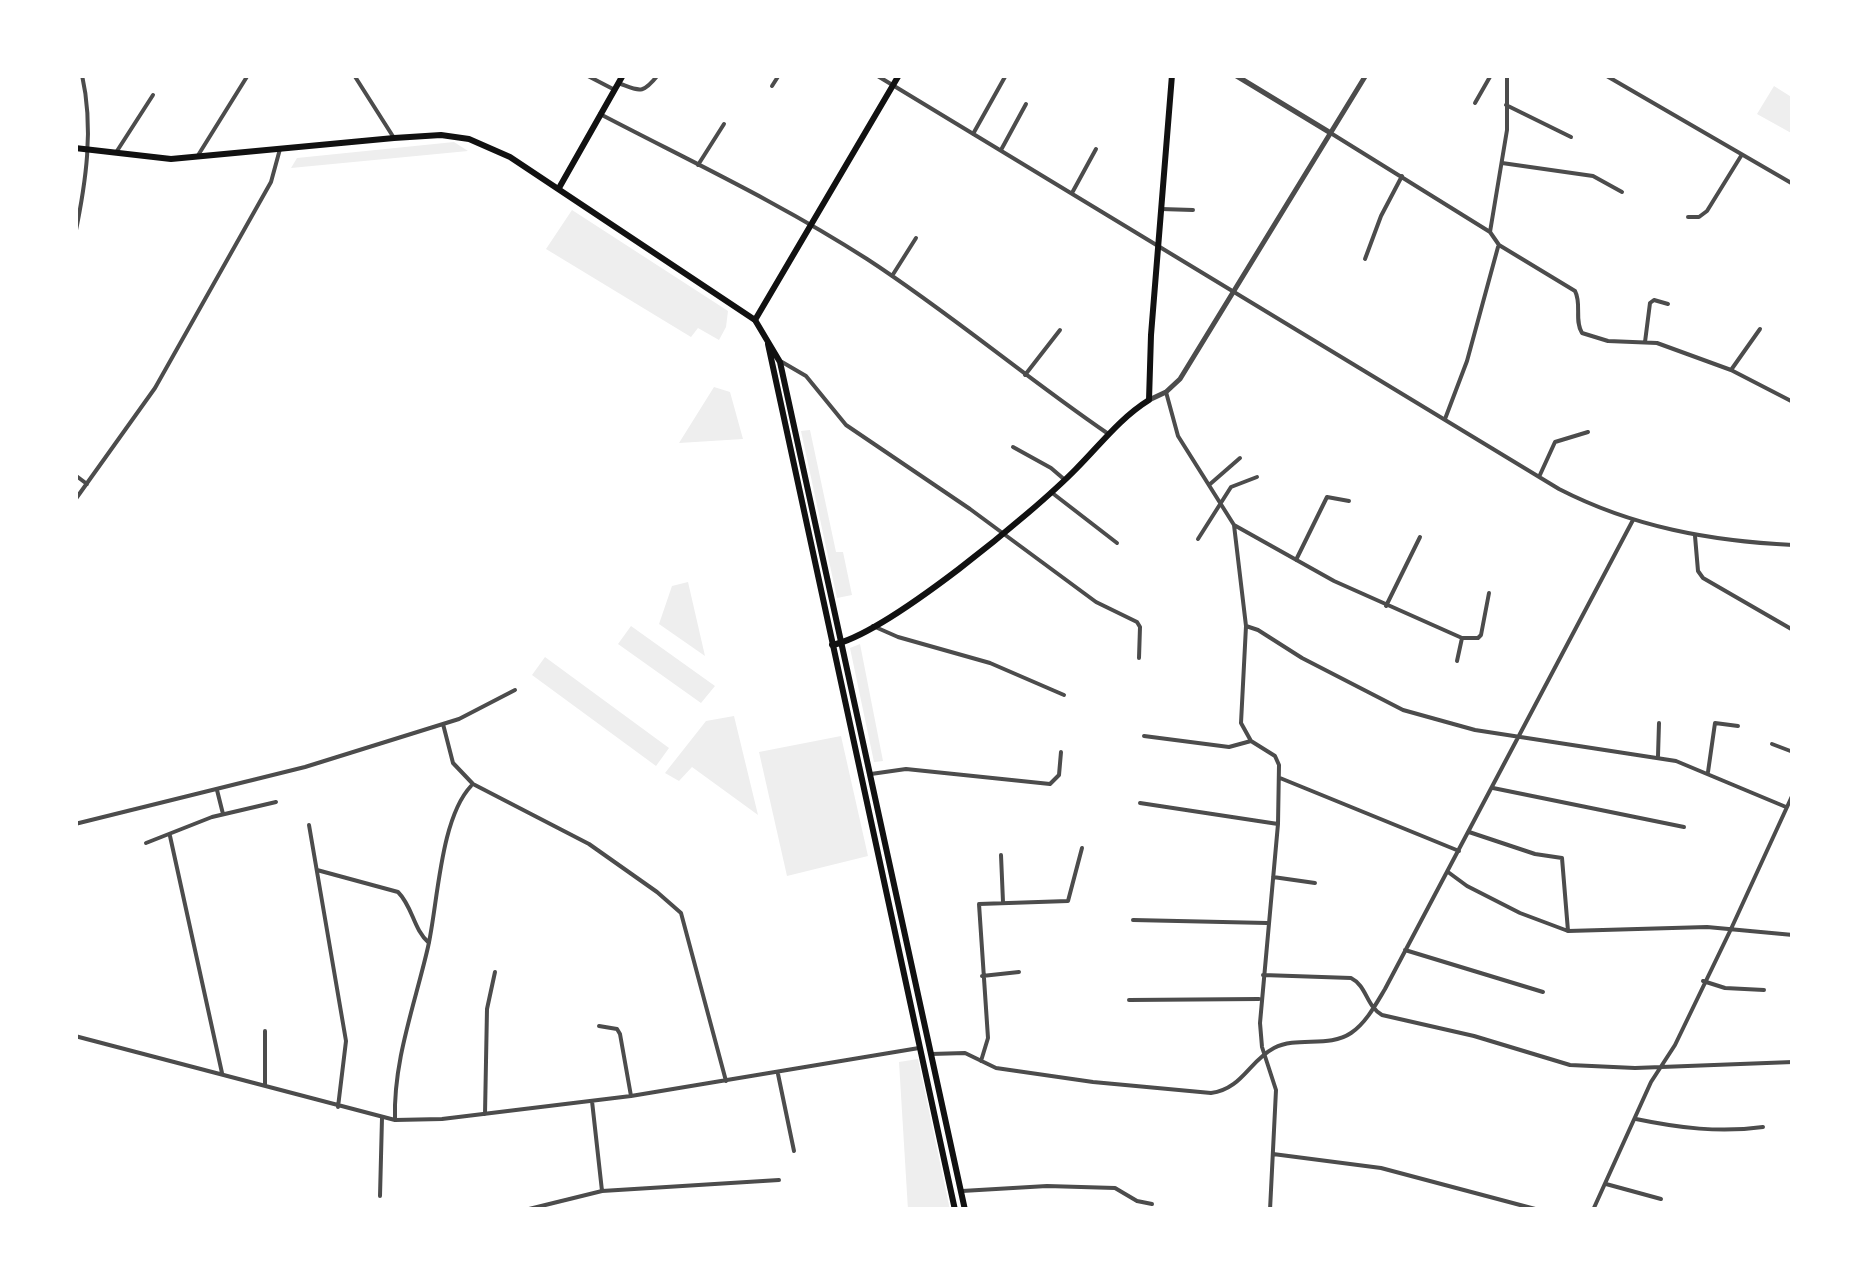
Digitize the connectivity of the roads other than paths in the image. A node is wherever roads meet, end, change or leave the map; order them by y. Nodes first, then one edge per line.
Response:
1 (82, 75) edge
2 (248, 75) edge
3 (354, 75) edge
4 (586, 75) edge
5 (623, 75) edge
6 (658, 75) edge
7 (779, 75) edge
8 (876, 75) edge
9 (898, 75) edge
10 (1006, 75) edge
11 (1172, 75) edge
12 (1236, 75) edge
13 (1366, 75) edge
14 (1491, 75) edge
15 (1507, 75) edge
16 (1605, 75) edge
17 (892, 85) junction
18 (616, 86) junction
19 (772, 86) dead end
20 (153, 95) dead end
21 (1475, 103) dead end
22 (1026, 104) dead end
23 (1506, 104) junction
24 (600, 114) junction
25 (724, 124) dead end
26 (1330, 132) junction
27 (973, 134) junction
28 (1570, 137) dead end
29 (394, 138) junction
30 (75, 148) edge
31 (280, 149) junction
32 (1096, 149) dead end
33 (86, 150) junction
34 (1000, 150) junction
35 (1742, 154) junction
36 (114, 155) junction
37 (198, 157) junction
38 (1502, 163) junction
39 (698, 165) junction
40 (1403, 175) junction
41 (1793, 184) edge
42 (559, 188) junction
43 (1622, 192) dead end
44 (1072, 193) junction
45 (1161, 209) junction
46 (1194, 210) dead end
47 (1688, 217) dead end
48 (809, 223) junction
49 (1490, 232) junction
50 (75, 235) edge
51 (916, 238) dead end
52 (1157, 244) junction
53 (1499, 245) junction
54 (1366, 259) dead end
55 (892, 276) junction
56 (1233, 290) junction
57 (1668, 304) dead end
58 (755, 320) junction
59 (1760, 329) dead end
60 (1060, 330) dead end
61 (767, 338) junction
62 (1645, 342) junction
63 (780, 362) junction
64 (1731, 370) junction
65 (1025, 375) junction
66 (1166, 392) junction
67 (1149, 400) junction
68 (1793, 402) edge
69 (1445, 419) junction
70 (1588, 432) dead end
71 (1108, 434) junction
72 (1013, 447) dead end
73 (1240, 458) dead end
74 (75, 474) edge
75 (1256, 477) dead end
76 (1540, 478) junction
77 (1065, 480) junction
78 (86, 484) junction
79 (1209, 485) junction
80 (1051, 492) junction
81 (75, 500) edge
82 (1220, 500) junction
83 (1349, 501) dead end
84 (1633, 520) junction
85 (1234, 525) junction
86 (1000, 534) junction
87 (1420, 536) dead end
88 (1694, 536) junction
89 (1198, 539) dead end
90 (1117, 543) dead end
91 (1793, 546) edge
92 (1296, 560) junction
93 (1489, 593) dead end
94 (1386, 606) junction
95 (873, 626) junction
96 (1246, 626) junction
97 (1793, 630) edge
98 (1462, 638) junction
99 (842, 643) junction
100 (832, 645) junction
101 (1139, 658) dead end
102 (1457, 661) dead end
103 (515, 690) dead end
104 (1064, 696) dead end
105 (1660, 723) dead end
106 (442, 724) junction
107 (1738, 726) dead end
108 (1520, 735) junction
109 (1144, 736) dead end
110 (1252, 741) junction
111 (1772, 744) dead end
112 (1061, 752) dead end
113 (1793, 752) edge
114 (1658, 756) junction
115 (1708, 772) junction
116 (871, 774) junction
117 (1280, 778) junction
118 (472, 784) junction
119 (1493, 788) junction
120 (217, 790) junction
121 (1793, 794) edge
122 (276, 802) dead end
123 (1140, 803) dead end
124 (1786, 806) junction
125 (223, 814) junction
126 (75, 824) edge
127 (309, 824) dead end
128 (1278, 824) junction
129 (1684, 827) dead end
130 (1469, 832) junction
131 (170, 836) junction
132 (146, 843) dead end
133 (1082, 848) dead end
134 (1459, 851) junction
135 (1001, 855) dead end
136 (317, 870) junction
137 (1448, 872) junction
138 (1273, 877) junction
139 (1315, 883) dead end
140 (1003, 902) junction
141 (1133, 920) dead end
142 (1267, 923) junction
143 (1732, 929) junction
144 (1568, 931) junction
145 (1793, 935) edge
146 (429, 943) junction
147 (1405, 950) junction
148 (495, 972) dead end
149 (1019, 972) dead end
150 (1263, 975) junction
151 (982, 976) junction
152 (1703, 982) junction
153 (1764, 990) dead end
154 (1543, 992) dead end
155 (1262, 999) junction
156 (1129, 1000) dead end
157 (1372, 1010) junction
158 (599, 1026) dead end
159 (266, 1031) dead end
160 (75, 1036) edge
161 (920, 1048) junction
162 (932, 1054) junction
163 (1264, 1054) junction
164 (981, 1061) junction
165 (1793, 1062) edge
166 (1662, 1066) junction
167 (222, 1073) junction
168 (778, 1074) junction
169 (726, 1081) junction
170 (264, 1084) junction
171 (631, 1096) junction
172 (592, 1101) junction
173 (338, 1106) junction
174 (485, 1114) junction
175 (382, 1118) junction
176 (1636, 1119) junction
177 (394, 1120) junction
178 (1764, 1126) dead end
179 (794, 1152) dead end
180 (1273, 1154) junction
181 (779, 1180) dead end
182 (1606, 1184) junction
183 (602, 1191) junction
184 (962, 1191) junction
185 (380, 1196) dead end
186 (1662, 1199) dead end
187 (1152, 1204) dead end
188 (525, 1210) edge
189 (955, 1210) edge
190 (966, 1210) edge
191 (1270, 1210) edge
192 (1539, 1210) edge
193 (1593, 1210) edge

1 - 33 street
2 - 37 street
3 - 29 street
4 - 18 street
5 - 18 main road
6 - 18 street
7 - 19 street
8 - 17 street
9 - 17 main road
10 - 27 street
11 - 45 main road
12 - 26 street
13 - 26 street
14 - 21 street
15 - 23 street
16 - 35 street
17 - 27 street
17 - 48 main road
18 - 24 main road
20 - 36 street
22 - 34 street
23 - 28 street
23 - 38 street
24 - 39 street
24 - 42 main road
25 - 39 street
26 - 40 street
26 - 56 street
27 - 34 street
29 - 31 main road
29 - 42 main road
30 - 33 main road
31 - 37 main road
31 - 78 street
32 - 44 street
33 - 36 main road
33 - 50 street
34 - 44 street
35 - 41 street
35 - 47 street
36 - 37 main road
38 - 43 street
38 - 49 street
39 - 48 street
40 - 49 street
40 - 54 street
42 - 58 main road
44 - 52 street
45 - 46 street
45 - 52 main road
48 - 55 street
48 - 58 main road
49 - 53 street
51 - 55 street
52 - 56 street
52 - 67 main road
53 - 62 street
53 - 69 street
55 - 65 street
56 - 66 street
56 - 69 street
57 - 62 street
58 - 61 main road
59 - 64 street
60 - 65 street
61 - 63 main road
61 - 100 main road
62 - 64 street
63 - 86 street
63 - 99 main road
64 - 68 street
65 - 71 street
66 - 67 street
66 - 79 street
67 - 71 main road
69 - 76 street
70 - 76 street
71 - 77 main road
72 - 77 street
73 - 79 street
74 - 78 street
75 - 82 street
76 - 84 street
77 - 80 main road
78 - 81 street
79 - 82 street
80 - 86 main road
80 - 90 street
82 - 85 street
82 - 89 street
83 - 92 street
84 - 88 street
84 - 108 street
85 - 92 street
85 - 96 street
86 - 95 main road
86 - 101 street
87 - 94 street
88 - 91 street
88 - 97 street
92 - 94 street
93 - 98 street
94 - 98 street
95 - 99 main road
95 - 104 street
96 - 108 street
96 - 110 street
98 - 102 street
99 - 100 main road
99 - 116 main road
100 - 161 main road
103 - 106 street
105 - 114 street
106 - 118 street
106 - 120 street
107 - 115 street
108 - 114 street
108 - 119 street
109 - 110 street
110 - 117 street
111 - 113 street
112 - 116 street
114 - 115 street
115 - 124 street
116 - 162 main road
117 - 128 street
117 - 134 street
118 - 146 street
118 - 169 street
119 - 129 street
119 - 130 street
120 - 125 street
120 - 126 street
121 - 124 street
122 - 125 street
123 - 128 street
124 - 143 street
125 - 131 street
127 - 136 street
128 - 138 street
130 - 134 street
130 - 144 street
131 - 132 street
131 - 167 street
133 - 140 street
134 - 137 street
135 - 140 street
136 - 146 street
136 - 173 street
137 - 144 street
137 - 147 street
138 - 139 street
138 - 142 street
140 - 151 street
141 - 142 street
142 - 150 street
143 - 144 street
143 - 145 street
143 - 152 street
146 - 177 street
147 - 154 street
147 - 157 street
148 - 174 street
149 - 151 street
150 - 155 street
150 - 157 street
151 - 164 street
152 - 153 street
152 - 166 street
155 - 156 street
155 - 163 street
157 - 163 street
157 - 166 street
158 - 171 street
159 - 170 street
160 - 167 street
161 - 168 street
161 - 189 main road
162 - 164 street
162 - 184 main road
163 - 164 street
163 - 180 street
165 - 166 street
166 - 176 street
167 - 170 street
168 - 169 street
168 - 179 street
169 - 171 street
170 - 173 street
171 - 172 street
172 - 174 street
172 - 183 street
173 - 175 street
174 - 177 street
175 - 177 street
175 - 185 street
176 - 178 street
176 - 182 street
180 - 191 street
180 - 192 street
181 - 183 street
182 - 186 street
182 - 193 street
183 - 188 street
184 - 187 street
184 - 190 main road

